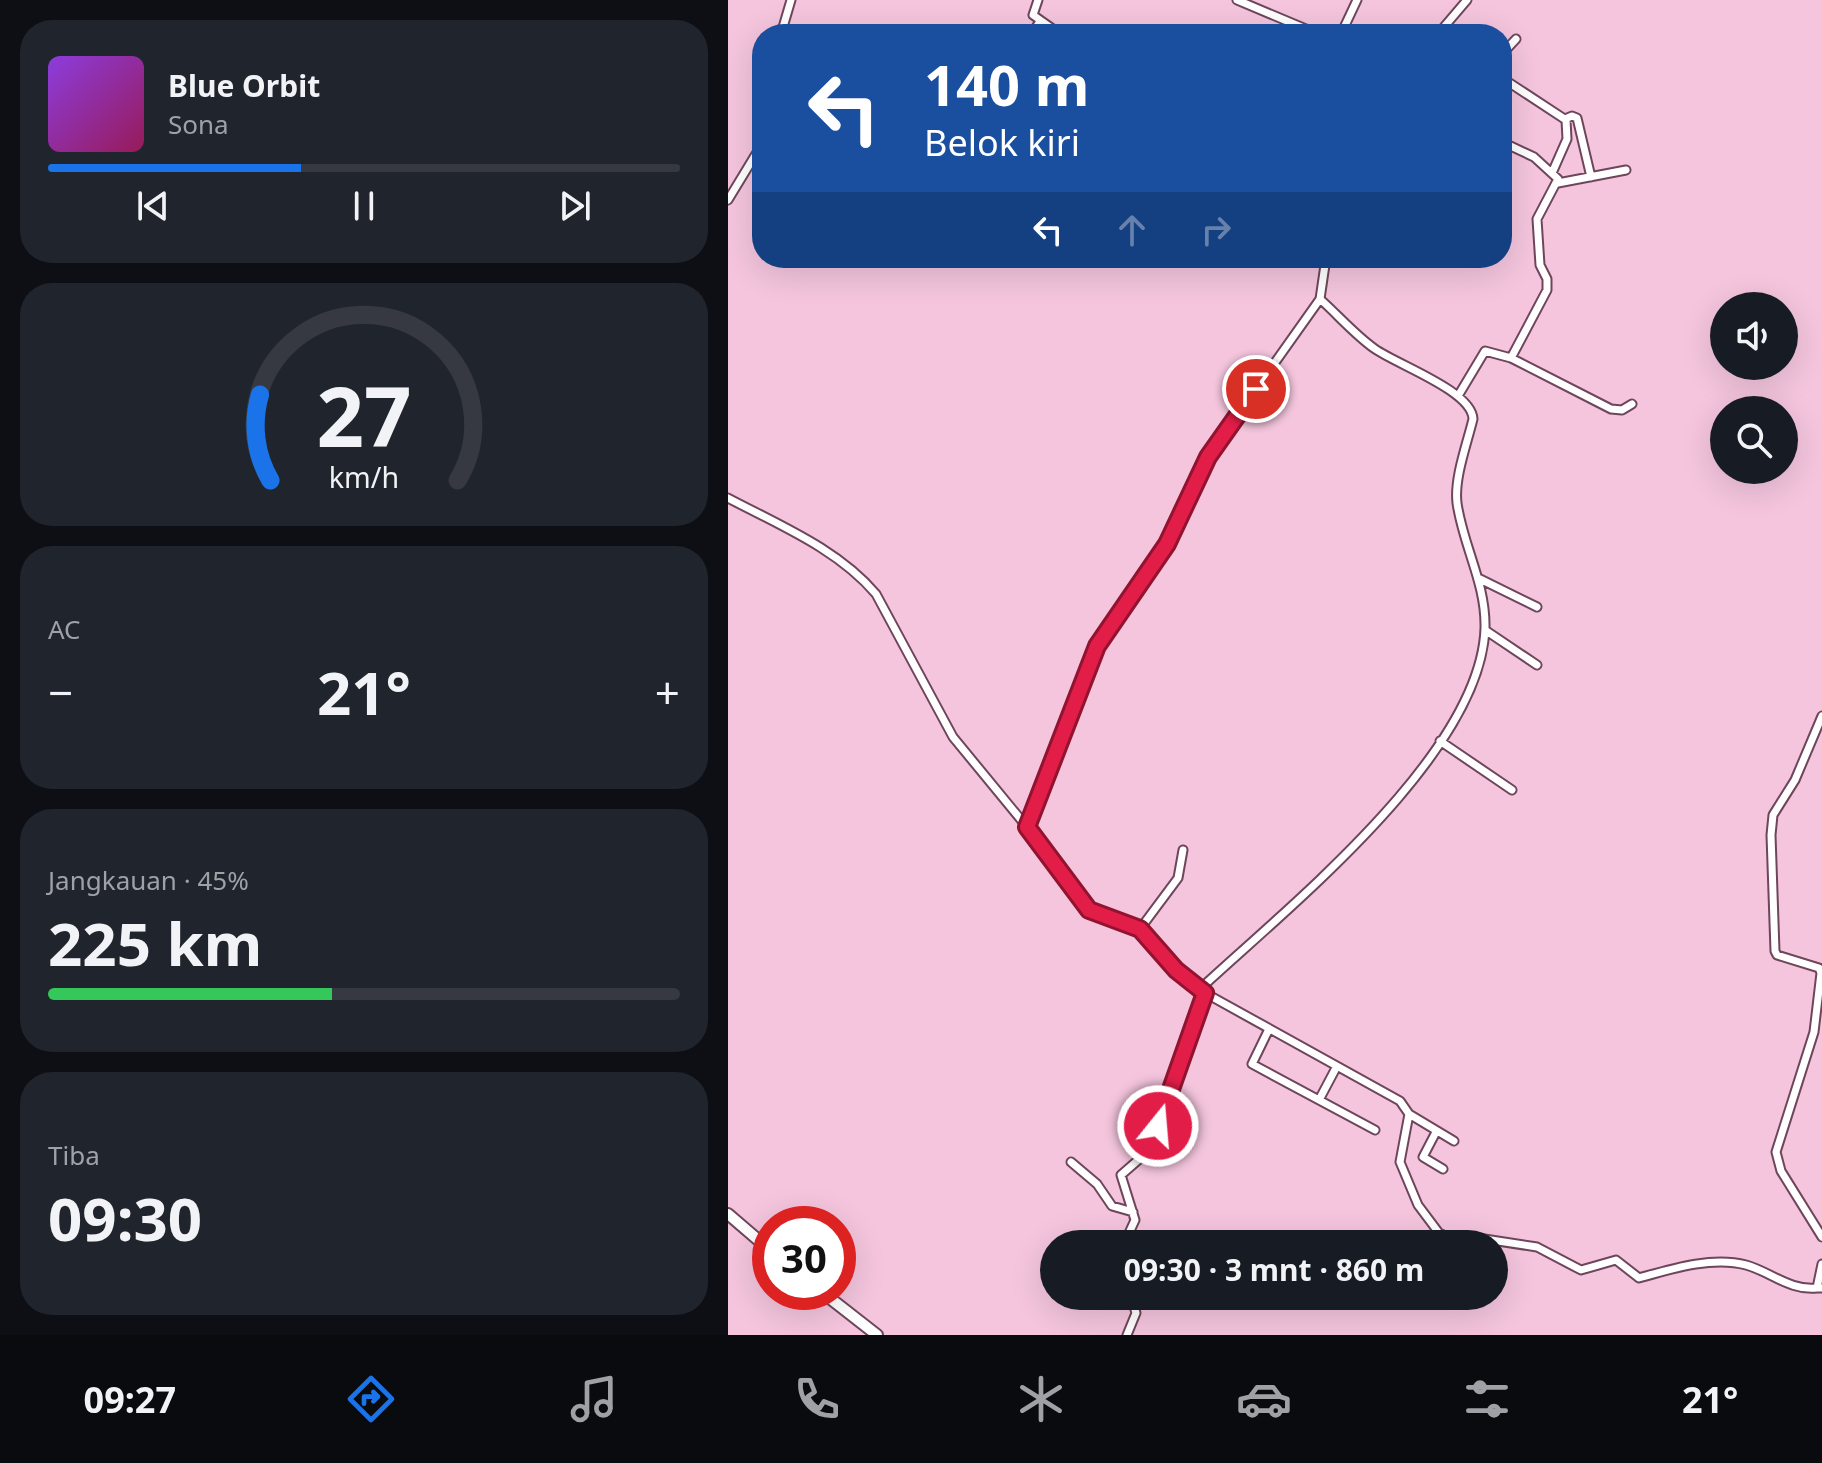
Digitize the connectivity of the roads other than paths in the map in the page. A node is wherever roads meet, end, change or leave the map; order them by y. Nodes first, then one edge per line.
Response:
1 (791, 0) edge
2 (1038, 0) edge
3 (1237, 0) edge
4 (1357, 0) edge
5 (1467, 0) edge
6 (1040, 21) junction
7 (784, 24) edge
8 (1038, 24) edge
9 (1045, 24) edge
10 (1294, 24) edge
11 (1346, 24) edge
12 (1447, 24) edge
13 (1516, 39) dead end
14 (1512, 43) edge
15 (1512, 85) edge
16 (1565, 119) junction
17 (1512, 147) edge
18 (752, 160) edge
19 (1626, 170) dead end
20 (1552, 173) junction
21 (1591, 177) junction
22 (1558, 183) junction
23 (728, 200) edge
24 (1325, 268) edge
25 (1320, 299) junction
26 (1511, 358) junction
27 (1458, 396) junction
28 (1632, 404) dead end
29 (728, 498) edge
30 (1480, 579) junction
31 (1537, 607) dead end
32 (1485, 630) junction
33 (1537, 665) dead end
34 (1822, 716) edge
35 (1440, 741) junction
36 (1512, 790) dead end
37 (1027, 827) junction
38 (1183, 850) dead end
39 (1140, 929) junction
40 (1203, 991) junction
41 (1269, 1029) junction
42 (1337, 1066) junction
43 (1319, 1100) junction
44 (1409, 1114) junction
45 (1375, 1130) dead end
46 (1436, 1132) junction
47 (1454, 1141) dead end
48 (1071, 1162) dead end
49 (1443, 1169) dead end
50 (1133, 1212) junction
51 (728, 1214) edge
52 (1131, 1230) edge
53 (752, 1235) edge
54 (1822, 1237) edge
55 (1822, 1264) edge
56 (1819, 1288) edge
57 (845, 1310) edge
58 (1135, 1310) edge
59 (877, 1335) edge
60 (1127, 1335) edge

1 - 7 street
2 - 6 street
3 - 10 street
4 - 11 street
5 - 12 street
6 - 8 street
6 - 9 street
13 - 14 street
15 - 16 street
16 - 20 street
16 - 21 street
17 - 20 street
18 - 23 street
19 - 21 street
20 - 22 street
21 - 22 street
22 - 26 street
24 - 25 street
25 - 27 street
25 - 37 street
26 - 27 street
26 - 28 street
27 - 30 street
29 - 37 street
30 - 31 street
30 - 32 street
32 - 33 street
32 - 35 street
34 - 54 street
35 - 36 street
35 - 40 street
37 - 39 street
38 - 39 street
39 - 40 street
40 - 41 street
40 - 50 street
41 - 42 street
41 - 43 street
42 - 43 street
42 - 44 street
43 - 45 street
44 - 46 street
44 - 56 street
46 - 47 street
46 - 49 street
48 - 50 street
50 - 52 street
51 - 53 street
55 - 56 street
57 - 59 street
58 - 60 street

